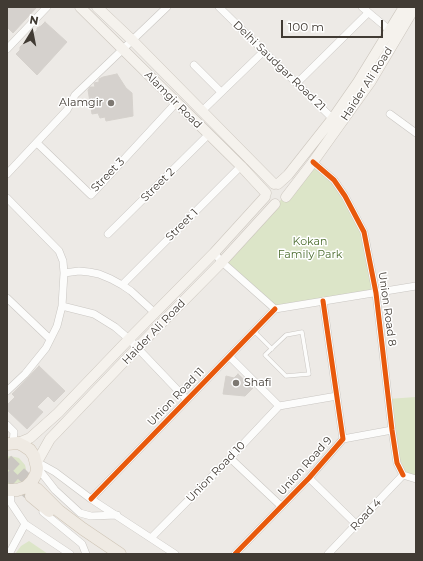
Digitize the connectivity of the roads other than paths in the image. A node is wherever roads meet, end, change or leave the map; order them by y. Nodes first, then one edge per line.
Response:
1 (48, 7) edge
2 (80, 7) edge
3 (97, 7) edge
4 (167, 7) edge
5 (219, 7) edge
6 (362, 7) edge
7 (404, 7) edge
8 (416, 7) edge
9 (368, 12) junction
10 (394, 33) junction
11 (133, 41) junction
12 (8, 45) edge
13 (122, 49) junction
14 (264, 51) junction
15 (194, 65) dead end
16 (297, 83) junction
17 (222, 92) junction
18 (176, 103) junction
19 (202, 111) junction
20 (390, 114) dead end
21 (336, 122) junction
22 (416, 133) edge
23 (208, 135) junction
24 (37, 143) junction
25 (314, 162) junction
26 (241, 166) junction
27 (7, 174) edge
28 (276, 184) junction
29 (265, 195) junction
30 (286, 197) junction
31 (7, 198) edge
32 (275, 204) junction
33 (108, 234) dead end
34 (214, 253) junction
35 (222, 262) junction
36 (64, 273) junction
37 (122, 284) junction
38 (416, 286) edge
39 (376, 293) junction
40 (7, 298) edge
41 (323, 301) junction
42 (62, 306) junction
43 (275, 309) junction
44 (155, 313) junction
45 (254, 331) junction
46 (50, 339) junction
47 (129, 339) junction
48 (137, 348) junction
49 (272, 349) junction
50 (230, 357) junction
51 (7, 391) edge
52 (337, 396) junction
53 (187, 400) junction
54 (279, 406) junction
55 (7, 425) edge
56 (392, 430) junction
57 (343, 439) junction
58 (10, 443) edge
59 (230, 458) junction
60 (37, 465) junction
61 (403, 475) junction
62 (309, 478) junction
63 (416, 478) edge
64 (11, 490) edge
65 (90, 499) junction
66 (281, 506) junction
67 (117, 515) junction
68 (24, 524) junction
69 (357, 525) junction
70 (151, 538) junction
71 (9, 554) edge
72 (70, 554) edge
73 (86, 554) edge
74 (108, 554) edge
75 (120, 554) edge
76 (175, 554) edge
77 (235, 554) edge
78 (328, 554) edge

1 - 12 street
2 - 13 main road, Alamgir Road
3 - 11 main road, Alamgir Road
4 - 11 street
5 - 14 street, Delhi Saudgar Road 21
6 - 9 street
7 - 10 main road, Haider Ali Road
8 - 10 main road, Haider Ali Road
9 - 10 street
9 - 16 street
10 - 21 main road, Haider Ali Road
11 - 13 street
11 - 19 main road, Alamgir Road
13 - 18 main road, Alamgir Road
13 - 24 street
14 - 16 street, Delhi Saudgar Road 21
14 - 17 street
15 - 17 street
16 - 21 street, Delhi Saudgar Road 21
17 - 19 street
18 - 23 main road, Alamgir Road
18 - 24 street, Street 3
19 - 28 main road, Alamgir Road
20 - 22 street
21 - 25 main road, Haider Ali Road
21 - 28 main road, Haider Ali Road
23 - 26 main road, Alamgir Road
23 - 33 street, Street 2
24 - 27 street
25 - 30 main road, Haider Ali Road
25 - 39 street, Union Road 8
26 - 29 main road, Alamgir Road
26 - 37 street, Street 1
28 - 29 main road
28 - 30 main road
29 - 32 main road
29 - 34 main road, Haider Ali Road
30 - 32 main road
31 - 36 street
32 - 35 main road, Haider Ali Road
34 - 35 street
34 - 44 main road, Haider Ali Road
35 - 43 street
35 - 48 main road, Haider Ali Road
36 - 37 street
36 - 42 street
37 - 44 street
38 - 39 street
39 - 41 street
39 - 56 street, Union Road 8
40 - 46 street
41 - 43 street
41 - 52 street, Union Road 9
42 - 46 street
42 - 47 street
43 - 45 street, Union Road 11
44 - 47 main road, Haider Ali Road
45 - 49 lane
45 - 50 street, Union Road 11
46 - 51 street
47 - 48 street
47 - 58 main road, Haider Ali Road
48 - 53 street
48 - 60 main road, Haider Ali Road
49 - 49 lane
50 - 53 street, Union Road 11
50 - 54 street
52 - 54 street
52 - 57 street, Union Road 9
53 - 65 street, Union Road 11
54 - 59 street, Union Road 10
55 - 58 street
56 - 57 street
56 - 61 street, Union Road 8
57 - 62 street, Union Road 9
58 - 60 main road
59 - 66 street
59 - 70 street, Union Road 10
60 - 64 main road
60 - 65 street
60 - 67 street
61 - 63 street
61 - 69 street, Road 4
62 - 66 street, Union Road 9
62 - 69 street
64 - 68 street
64 - 73 street
65 - 67 street
66 - 77 street, Union Road 9
67 - 70 street
68 - 71 street
68 - 72 street
69 - 78 street, Road 4
70 - 76 street
74 - 75 main road

